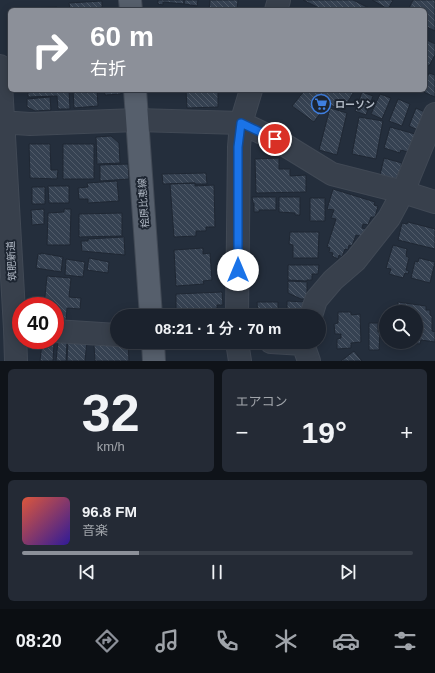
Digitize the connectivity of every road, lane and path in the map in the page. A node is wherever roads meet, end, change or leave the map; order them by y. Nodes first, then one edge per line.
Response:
1 (0, 66) edge
2 (135, 92) edge
3 (250, 92) edge
4 (435, 114) edge
5 (137, 120) junction
6 (2, 122) edge
7 (241, 123) junction
8 (403, 192) junction
9 (435, 202) edge
10 (150, 309) edge
11 (237, 309) edge
12 (313, 309) edge
13 (12, 330) edge
14 (64, 332) edge
15 (110, 335) edge
16 (14, 349) edge
17 (153, 349) edge
18 (238, 349) edge
19 (16, 361) edge
20 (154, 361) edge
21 (240, 361) edge

1 - 6 street, 筑肥新道
2 - 5 main road, 桧原比恵線
3 - 7 street
4 - 8 street
5 - 6 street
5 - 7 street
5 - 10 main road, 桧原比恵線
6 - 13 street, 筑肥新道
7 - 8 street
7 - 11 street
8 - 9 street
8 - 12 street
14 - 15 street
16 - 19 street, 筑肥新道
17 - 20 main road
18 - 21 street

